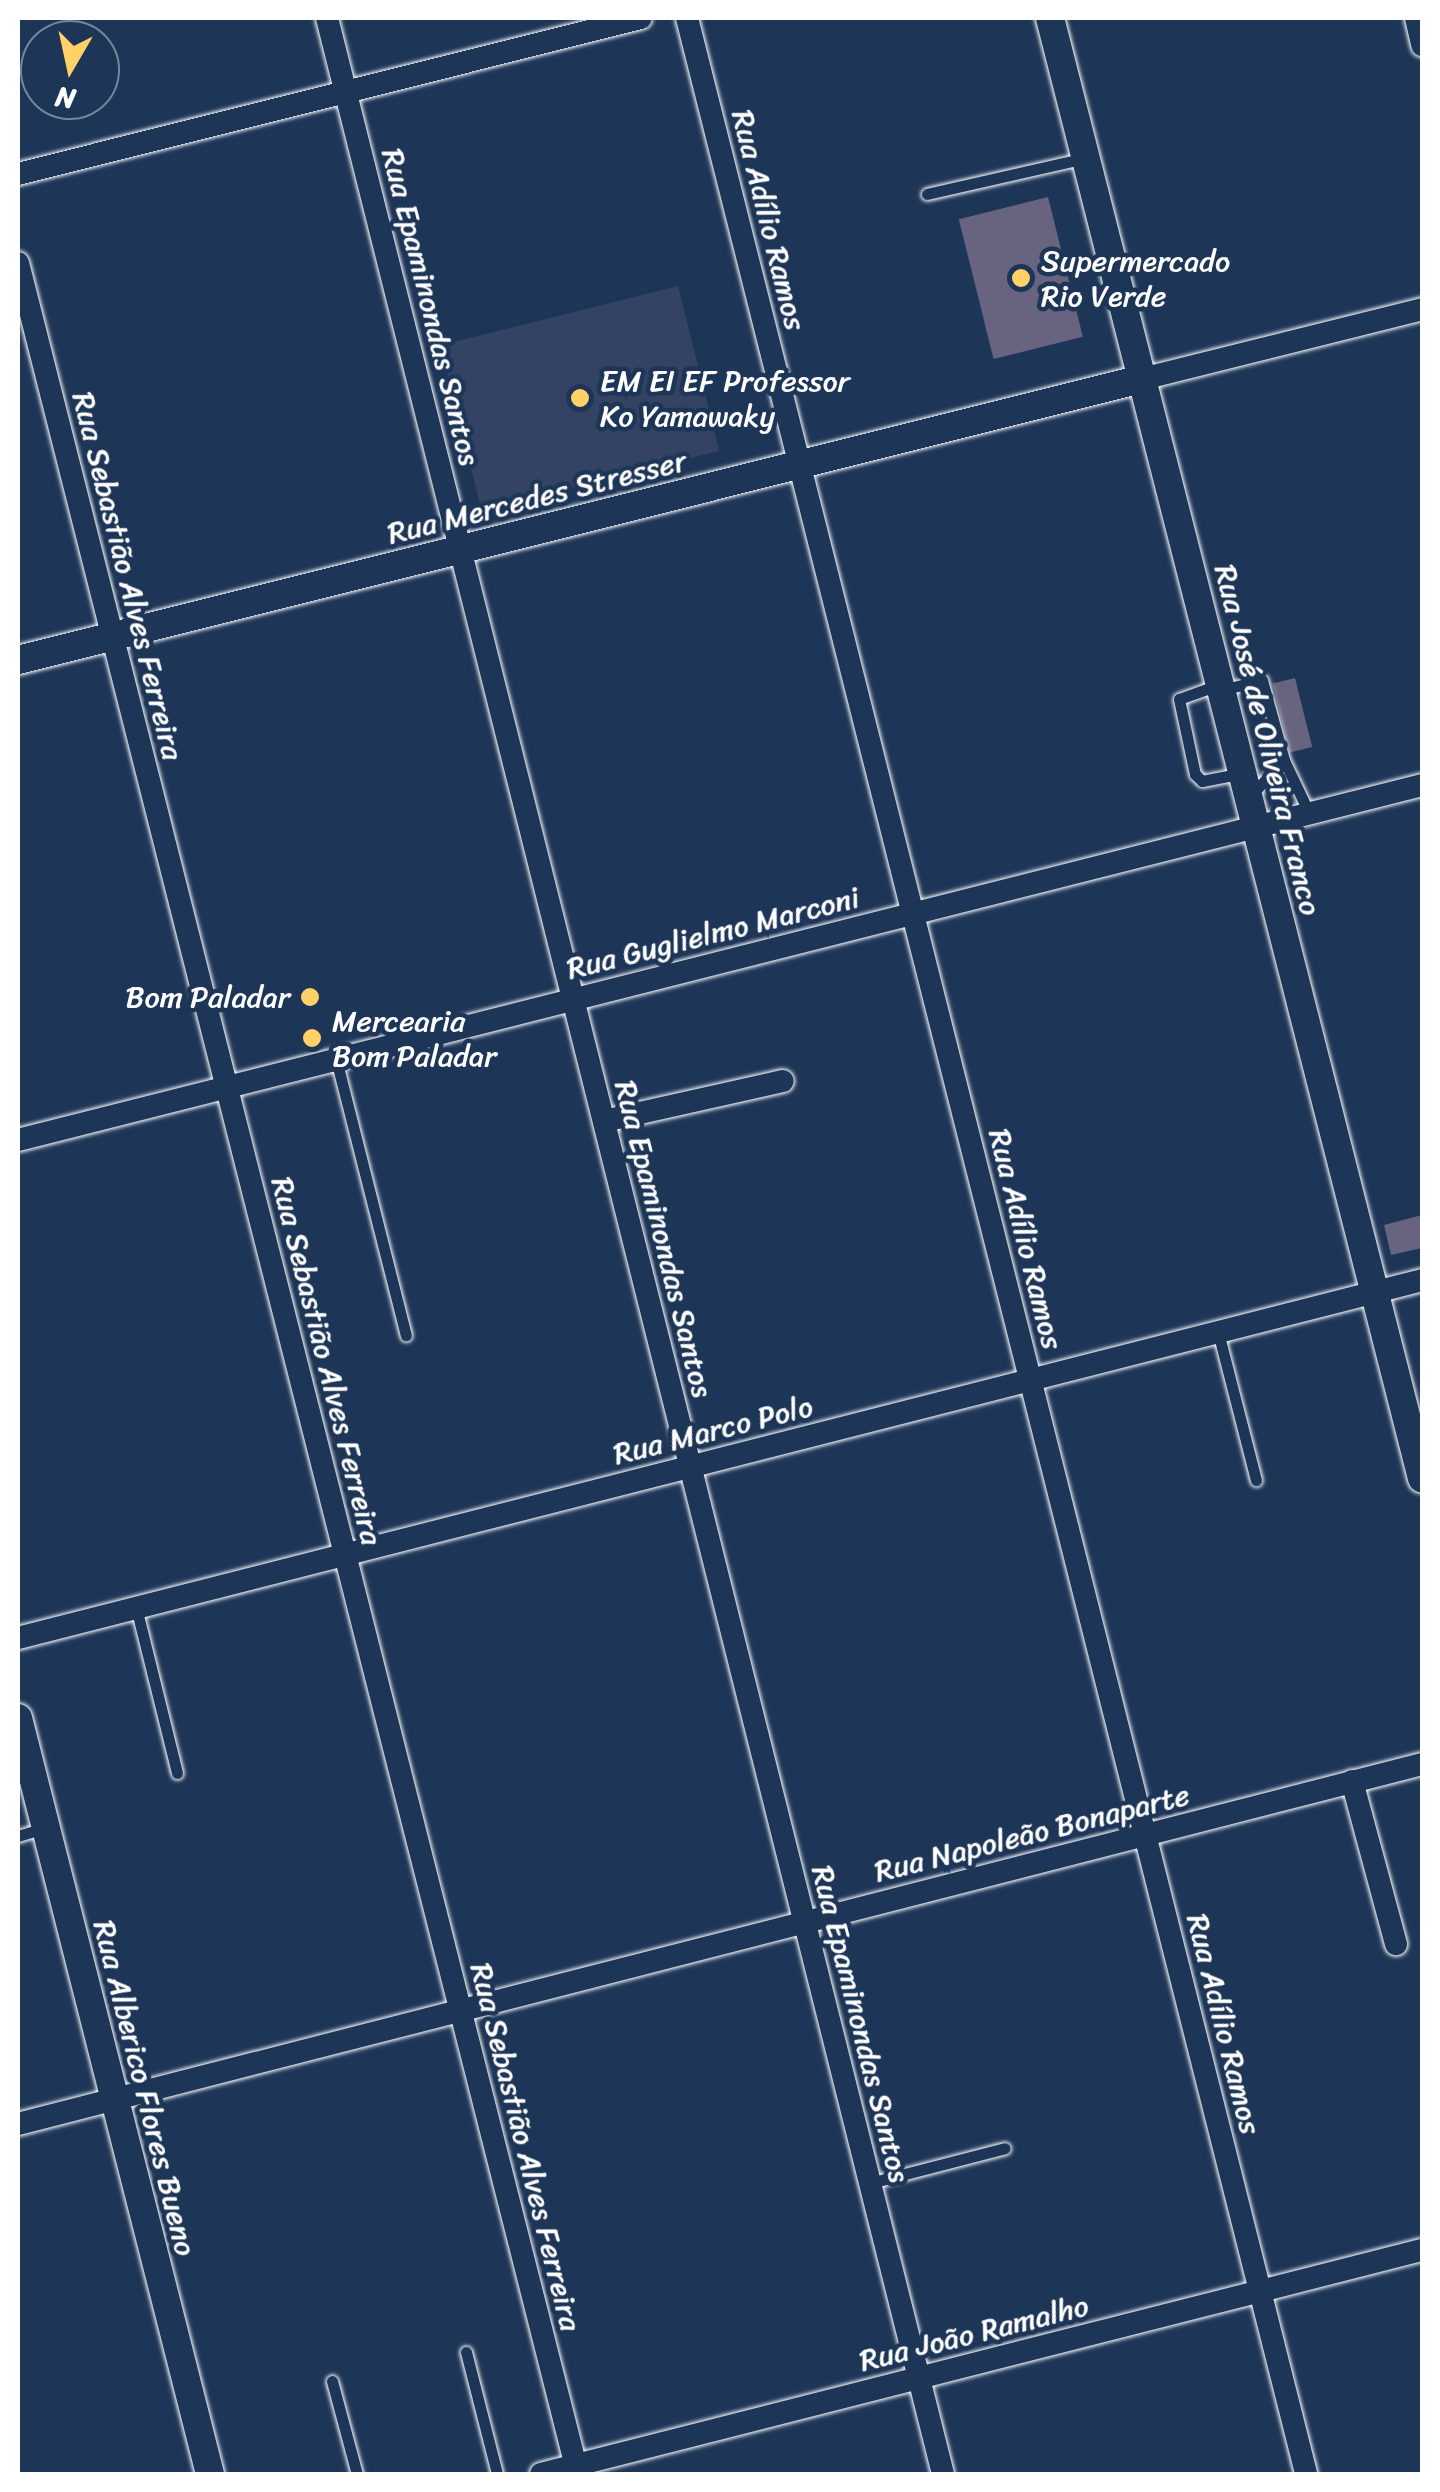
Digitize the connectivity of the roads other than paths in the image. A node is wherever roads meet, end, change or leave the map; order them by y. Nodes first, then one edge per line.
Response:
1 (328, 18) edge
2 (641, 18) edge
3 (687, 18) edge
4 (1050, 18) edge
5 (1416, 18) edge
6 (1422, 45) edge
7 (346, 92) junction
8 (1086, 158) junction
9 (18, 174) edge
10 (928, 194) dead end
11 (18, 263) edge
12 (1422, 309) edge
13 (1142, 379) junction
14 (800, 465) junction
15 (461, 549) junction
16 (112, 636) junction
17 (18, 660) edge
18 (1221, 688) junction
19 (1284, 760) junction
20 (1246, 785) junction
21 (1422, 785) edge
22 (1309, 814) junction
23 (1256, 827) junction
24 (913, 914) junction
25 (573, 999) junction
26 (336, 1059) junction
27 (783, 1081) dead end
28 (226, 1087) junction
29 (604, 1122) junction
30 (18, 1140) edge
31 (1422, 1280) edge
32 (1375, 1292) junction
33 (1218, 1332) junction
34 (406, 1334) dead end
35 (1030, 1380) junction
36 (690, 1466) junction
37 (1422, 1478) edge
38 (1256, 1480) dead end
39 (345, 1554) junction
40 (136, 1607) junction
41 (18, 1638) edge
42 (18, 1718) edge
43 (1422, 1764) edge
44 (177, 1773) dead end
45 (1352, 1782) junction
46 (46, 1828) junction
47 (1145, 1835) junction
48 (18, 1836) edge
49 (804, 1922) junction
50 (1396, 1944) dead end
51 (460, 2010) junction
52 (115, 2099) junction
53 (18, 2124) edge
54 (1005, 2148) dead end
55 (870, 2183) junction
56 (1422, 2250) edge
57 (1260, 2291) junction
58 (466, 2352) dead end
59 (918, 2378) junction
60 (332, 2381) dead end
61 (577, 2470) edge
62 (210, 2474) edge
63 (357, 2474) edge
64 (498, 2474) edge
65 (541, 2474) edge
66 (943, 2474) edge
67 (1306, 2474) edge

1 - 7 street, Rua Epaminondas Santos
2 - 7 street
3 - 14 street, Rua Adílio Ramos
4 - 8 street, Rua José de Oliveira Franco
5 - 6 street
7 - 9 street
7 - 15 street, Rua Epaminondas Santos
8 - 10 lane
8 - 13 street, Rua José de Oliveira Franco
11 - 16 street, Rua Sebastião Alves Ferreira
12 - 13 street, Rua Mercedes Stresser
13 - 14 street, Rua Mercedes Stresser
13 - 18 street, Rua José de Oliveira Franco
14 - 15 street, Rua Mercedes Stresser
14 - 24 street, Rua Adílio Ramos
15 - 16 street, Rua Mercedes Stresser
15 - 25 street, Rua Epaminondas Santos
16 - 17 street, Rua Mercedes Stresser
16 - 28 street, Rua Sebastião Alves Ferreira
18 - 19 lane
18 - 20 street, Rua José de Oliveira Franco
18 - 20 lane
19 - 20 lane
19 - 22 lane
20 - 23 street, Rua José de Oliveira Franco
21 - 22 street, Rua Guglielmo Marconi
22 - 23 street, Rua Guglielmo Marconi
23 - 24 street, Rua Guglielmo Marconi
23 - 32 street, Rua José de Oliveira Franco
24 - 25 street, Rua Guglielmo Marconi
24 - 35 street, Rua Adílio Ramos
25 - 26 street, Rua Guglielmo Marconi
25 - 29 street, Rua Epaminondas Santos
26 - 28 street, Rua Guglielmo Marconi
26 - 34 lane
27 - 29 street
28 - 30 street, Rua Guglielmo Marconi
28 - 39 street, Rua Sebastião Alves Ferreira
29 - 36 street, Rua Epaminondas Santos
31 - 32 street, Rua Marco Polo
32 - 33 street, Rua Marco Polo
32 - 37 street, Rua José de Oliveira Franco
33 - 35 street, Rua Marco Polo
33 - 38 lane
35 - 36 street, Rua Marco Polo
35 - 47 street, Rua Adílio Ramos
36 - 39 street, Rua Marco Polo
36 - 49 street, Rua Epaminondas Santos
39 - 40 street, Rua Marco Polo
39 - 51 street, Rua Sebastião Alves Ferreira
40 - 41 street, Rua Marco Polo
40 - 44 lane
42 - 46 street, Rua Alberico Flores Bueno
43 - 45 street, Rua Napoleão Bonaparte
45 - 47 street, Rua Napoleão Bonaparte
45 - 50 street
46 - 48 lane
46 - 52 street, Rua Alberico Flores Bueno
47 - 49 street, Rua Napoleão Bonaparte
47 - 57 street, Rua Adílio Ramos
49 - 51 street, Rua Napoleão Bonaparte
49 - 55 street, Rua Epaminondas Santos
51 - 52 street, Rua Napoleão Bonaparte
51 - 61 street, Rua Sebastião Alves Ferreira
52 - 53 street, Rua Napoleão Bonaparte
52 - 62 street, Rua Alberico Flores Bueno
54 - 55 lane
55 - 59 street, Rua Epaminondas Santos
56 - 57 street, Rua João Ramalho
57 - 59 street, Rua João Ramalho
57 - 67 street, Rua Adílio Ramos
58 - 64 lane
59 - 61 street, Rua João Ramalho
59 - 66 street, Rua Epaminondas Santos
60 - 63 lane
61 - 65 street, Rua João Ramalho

